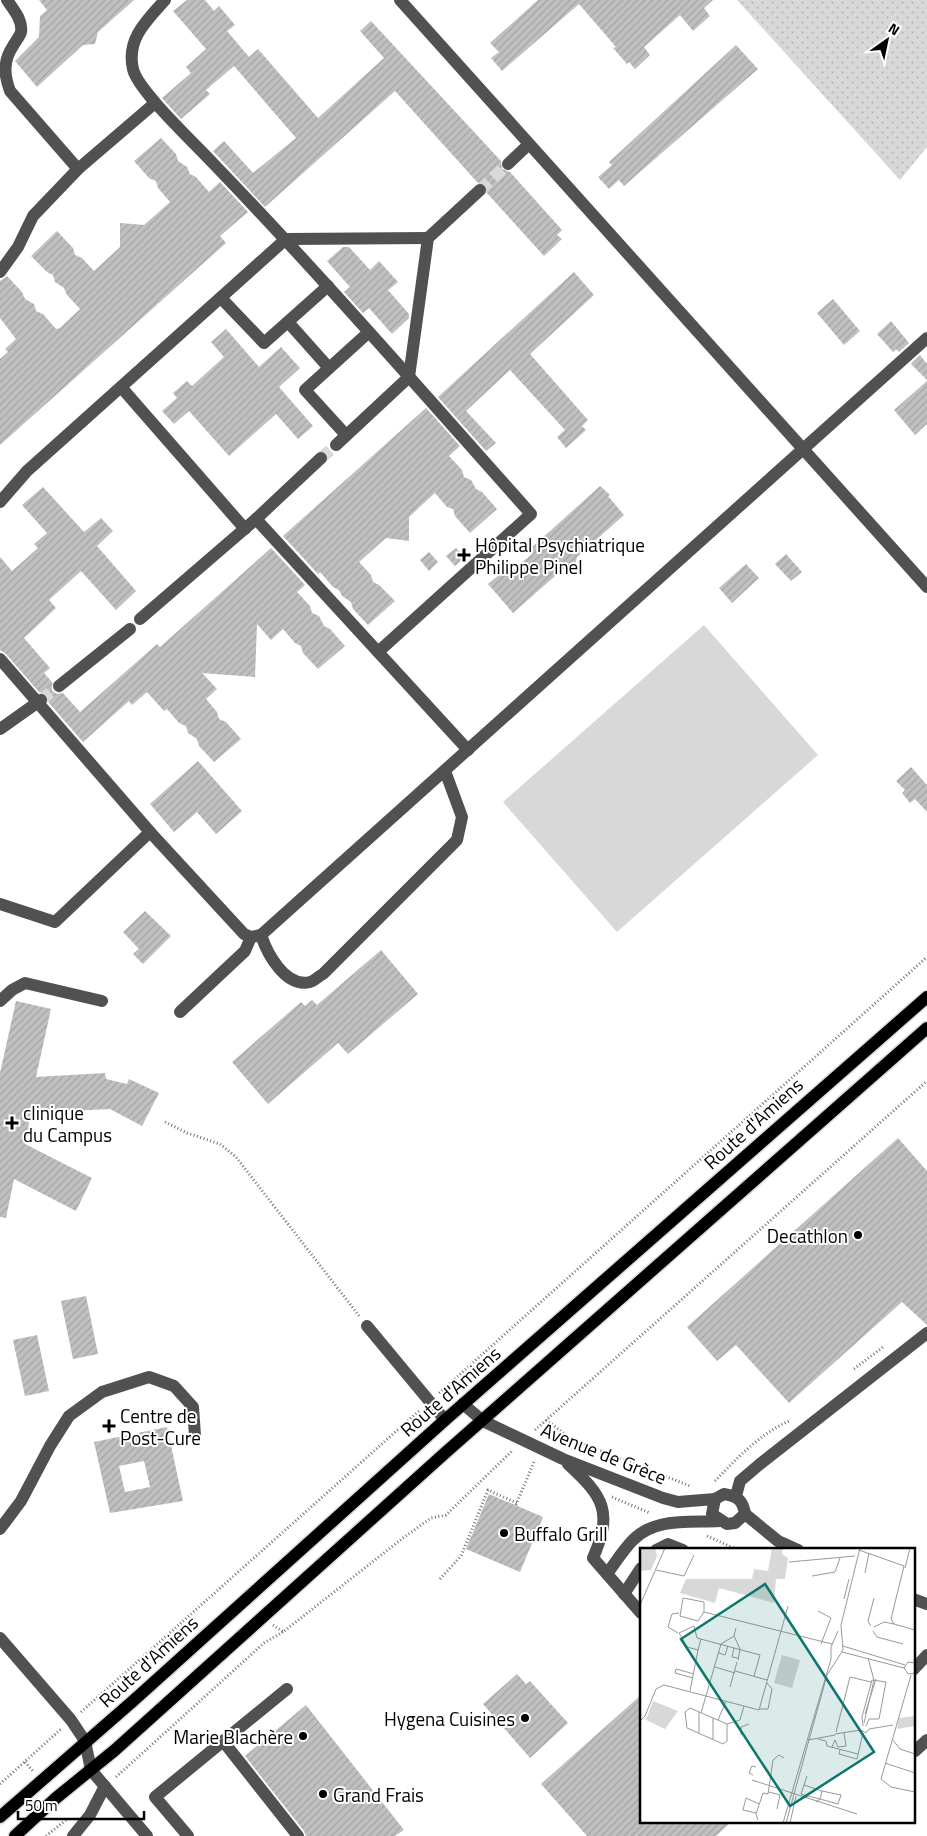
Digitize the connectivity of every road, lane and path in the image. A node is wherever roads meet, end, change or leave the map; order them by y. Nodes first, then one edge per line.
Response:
1 (7, 0) edge
2 (165, 0) edge
3 (400, 0) edge
4 (155, 103) junction
5 (529, 144) junction
6 (508, 164) tunnel mouth
7 (78, 169) junction
8 (480, 190) tunnel mouth
9 (428, 238) junction
10 (286, 239) junction
11 (0, 272) edge
12 (328, 286) junction
13 (221, 298) junction
14 (288, 322) junction
15 (369, 332) junction
16 (927, 338) edge
17 (330, 368) junction
18 (409, 377) junction
19 (121, 388) junction
20 (346, 435) junction
21 (336, 445) tunnel mouth
22 (803, 449) junction
23 (322, 458) tunnel mouth
24 (0, 502) edge
25 (256, 519) junction
26 (245, 529) junction
27 (927, 587) edge
28 (140, 619) dead end
29 (130, 629) dead end
30 (378, 652) junction
31 (0, 659) edge
32 (59, 686) tunnel mouth
33 (40, 701) junction
34 (0, 728) edge
35 (468, 750) junction
36 (445, 770) junction
37 (150, 832) junction
38 (0, 904) edge
39 (256, 936) junction
40 (927, 957) edge
41 (927, 997) edge
42 (0, 1001) edge
43 (102, 1001) dead end
44 (180, 1012) dead end
45 (927, 1028) edge
46 (927, 1081) edge
47 (165, 1122) dead end
48 (367, 1326) joint
49 (927, 1333) edge
50 (885, 1346) dead end
51 (849, 1374) dead end
52 (429, 1401) junction
53 (463, 1404) junction
54 (444, 1420) junction
55 (546, 1420) junction
56 (794, 1420) dead end
57 (483, 1421) junction
58 (195, 1436) dead end
59 (523, 1440) junction
60 (511, 1452) junction
61 (519, 1456) dead end
62 (526, 1459) dead end
63 (563, 1459) junction
64 (534, 1462) junction
65 (543, 1466) dead end
66 (713, 1484) dead end
67 (697, 1485) dead end
68 (593, 1488) junction
69 (736, 1496) junction
70 (715, 1500) junction
71 (678, 1502) junction
72 (716, 1518) junction
73 (740, 1519) junction
74 (676, 1523) junction
75 (0, 1529) edge
76 (702, 1534) dead end
77 (788, 1547) edge
78 (660, 1548) edge
79 (678, 1548) edge
80 (734, 1548) edge
81 (640, 1570) edge
82 (607, 1574) junction
83 (440, 1579) dead end
84 (624, 1594) junction
85 (914, 1598) edge
86 (927, 1604) edge
87 (640, 1611) edge
88 (262, 1618) junction
89 (283, 1632) junction
90 (0, 1638) edge
91 (927, 1654) edge
92 (914, 1669) edge
93 (286, 1689) dead end
94 (71, 1720) junction
95 (927, 1740) edge
96 (85, 1741) junction
97 (223, 1741) junction
98 (915, 1751) dead end
99 (91, 1770) junction
100 (0, 1784) edge
101 (105, 1786) junction
102 (0, 1816) edge
103 (71, 1816) dead end
104 (15, 1836) edge
105 (46, 1836) edge
106 (74, 1836) edge
107 (148, 1836) edge
108 (188, 1836) edge
109 (298, 1836) edge

1 - 7 street
2 - 4 street
3 - 5 street
4 - 7 street
4 - 10 street
5 - 6 street
5 - 22 street
7 - 11 street
8 - 9 street
9 - 10 street
9 - 18 street
10 - 12 street
10 - 13 street
12 - 14 street
12 - 15 street
13 - 14 street
13 - 19 street
14 - 17 street
15 - 17 street
15 - 18 street
16 - 22 street
17 - 20 street
18 - 20 street
18 - 30 street
19 - 24 street
19 - 26 street
20 - 21 street
22 - 27 street
22 - 35 street
23 - 25 street
25 - 26 street
25 - 30 street
26 - 28 street
29 - 32 street
30 - 35 street
31 - 33 street
33 - 34 street
33 - 37 street
35 - 36 street
36 - 39 street
36 - 39 street
37 - 38 street
37 - 39 street
39 - 44 street
40 - 52 path
41 - 53 main road, Route d'Amiens
42 - 43 street
45 - 57 main road
46 - 55 path
47 - 48 path
48 - 52 street
49 - 69 street
50 - 51 path
52 - 54 street
52 - 94 path
53 - 54 main road, Route d'Amiens
53 - 57 street, Avenue de Grèce
54 - 96 main road, Route d'Amiens
55 - 59 path
55 - 67 path
56 - 66 path
57 - 59 street, Avenue de Grèce
57 - 88 main road
58 - 75 street
59 - 60 path
59 - 63 street, Avenue de Grèce
60 - 61 path
60 - 89 path
62 - 64 path
63 - 68 street
63 - 71 street, Avenue de Grèce
64 - 65 path
64 - 83 path
68 - 74 path
68 - 82 street
69 - 70 street
69 - 73 street
70 - 71 street, Avenue de Grèce
70 - 72 street
71 - 72 street
72 - 73 street
72 - 74 street
73 - 77 street
74 - 82 street
76 - 80 path
78 - 79 street
81 - 84 street
82 - 84 street
84 - 87 street
85 - 86 street
88 - 89 path
88 - 99 main road
89 - 101 path
90 - 94 street
91 - 92 street
93 - 97 street
94 - 96 street
94 - 100 path
95 - 98 street
96 - 99 street
96 - 102 main road, Route d'Amiens
97 - 108 street
97 - 109 street
99 - 101 street
99 - 104 main road
101 - 106 street
101 - 107 street
103 - 105 path

